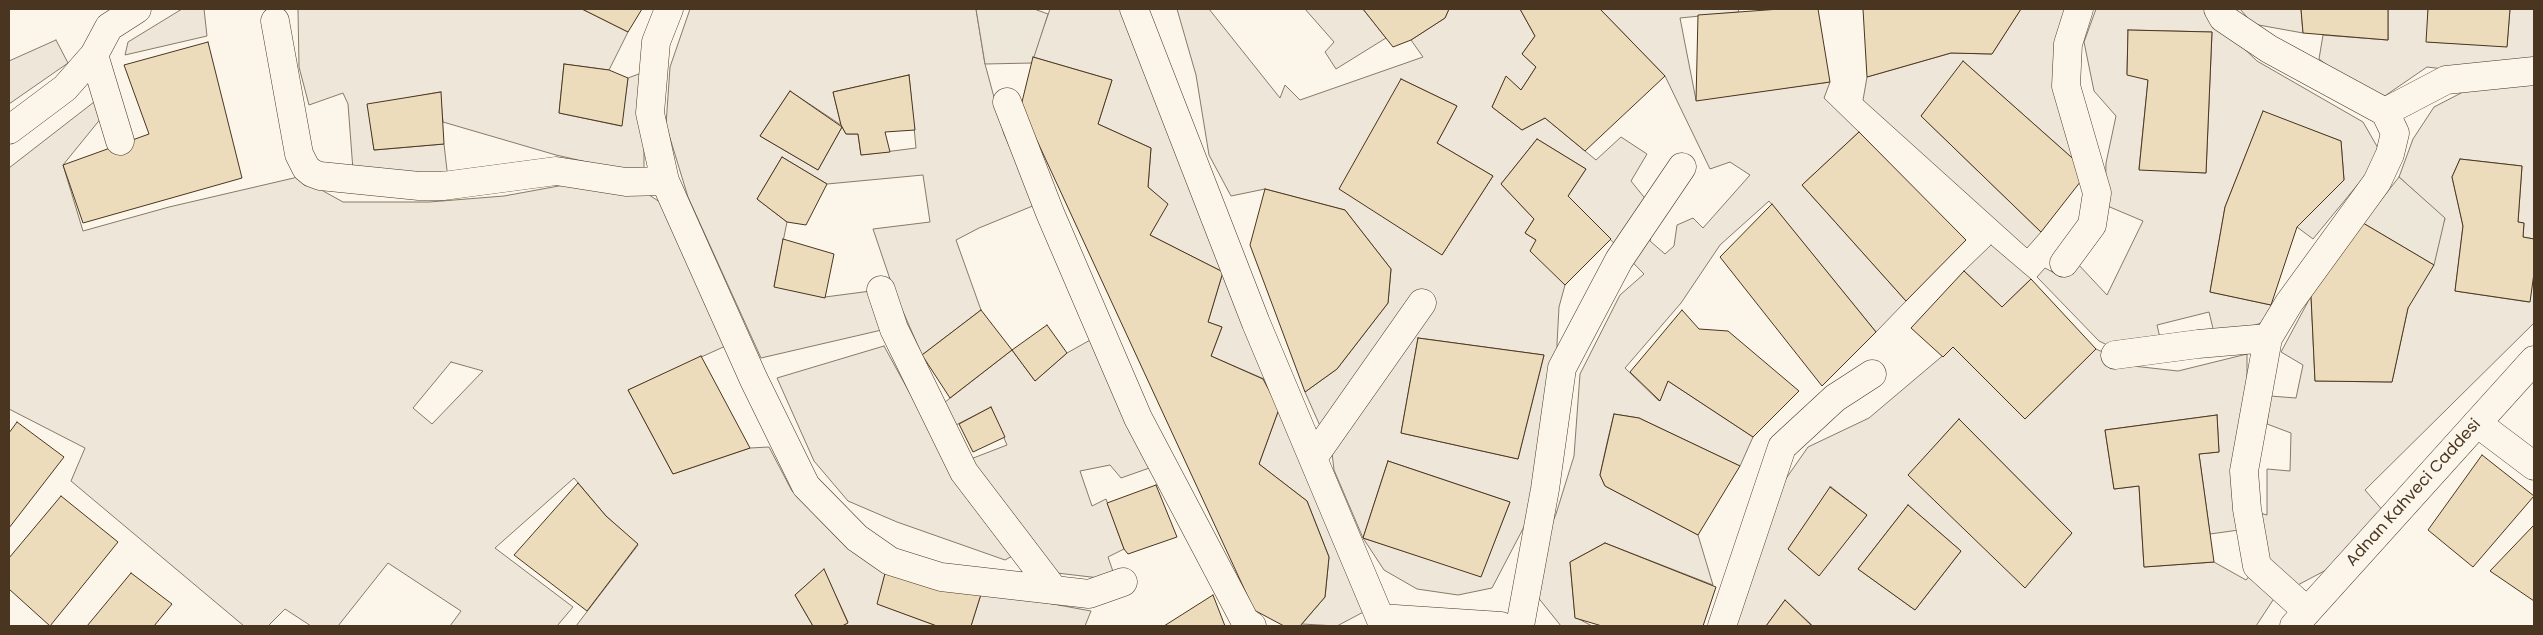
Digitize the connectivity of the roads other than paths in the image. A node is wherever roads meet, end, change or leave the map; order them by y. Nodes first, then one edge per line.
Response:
1 (137, 9) edge
2 (668, 9) edge
3 (1134, 9) edge
4 (2079, 9) edge
5 (2218, 9) edge
6 (275, 21) dead end
7 (94, 55) junction
8 (2534, 71) edge
9 (1008, 102) dead end
10 (2385, 112) junction
11 (9, 130) edge
12 (120, 142) dead end
13 (1682, 167) dead end
14 (665, 181) junction
15 (2064, 263) dead end
16 (881, 290) dead end
17 (1422, 303) dead end
18 (2268, 338) junction
19 (2115, 355) dead end
20 (2534, 360) edge
21 (1872, 374) dead end
22 (2477, 423) junction
23 (1313, 458) junction
24 (2534, 466) edge
25 (1123, 582) dead end
26 (1054, 590) junction
27 (2300, 618) edge
28 (1372, 622) edge
29 (1252, 626) edge
30 (1501, 626) edge
31 (1520, 626) edge
32 (1722, 626) edge

1 - 7 street
2 - 14 street
3 - 23 street
4 - 15 street
5 - 10 street
6 - 14 street
7 - 11 street
7 - 12 street
8 - 10 street
9 - 29 street
10 - 18 street
13 - 31 street
14 - 26 street
16 - 26 street
17 - 23 street
18 - 19 street
18 - 27 street
20 - 22 street, Adnan Kahveci Caddesi
21 - 32 street
22 - 24 street
22 - 27 street, Adnan Kahveci Caddesi
23 - 28 street
25 - 26 street
28 - 30 street

